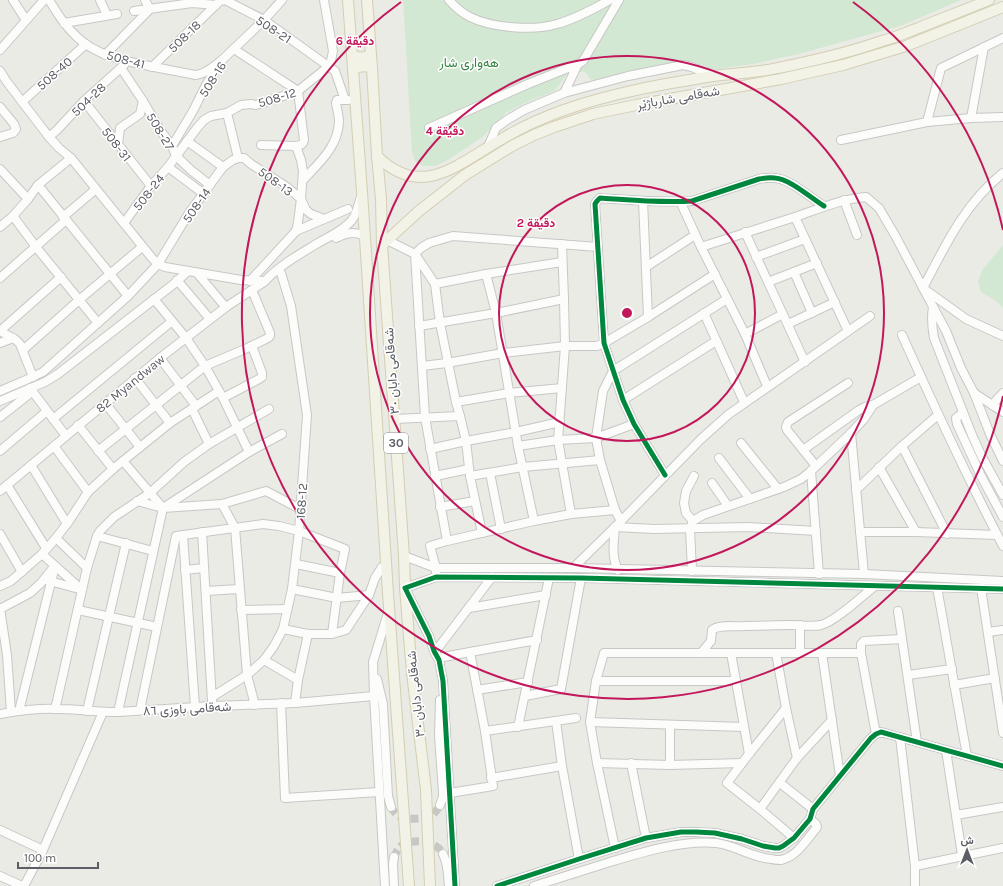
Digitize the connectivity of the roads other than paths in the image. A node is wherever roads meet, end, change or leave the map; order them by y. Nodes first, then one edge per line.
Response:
1 (13, 0) edge
2 (44, 0) edge
3 (49, 0) edge
4 (100, 0) edge
5 (146, 0) edge
6 (225, 0) edge
7 (282, 0) edge
8 (324, 0) edge
9 (348, 0) edge
10 (367, 0) edge
11 (449, 0) edge
12 (610, 0) edge
13 (618, 0) edge
14 (989, 0) edge
15 (194, 1) edge
16 (216, 5) junction
17 (1003, 7) edge
18 (150, 9) junction
19 (134, 11) dead end
20 (116, 14) dead end
21 (107, 15) junction
22 (26, 20) junction
23 (264, 20) junction
24 (64, 23) junction
25 (1003, 38) edge
26 (86, 44) junction
27 (984, 47) junction
28 (234, 49) junction
29 (0, 50) edge
30 (105, 55) junction
31 (371, 55) junction
32 (352, 56) junction
33 (821, 59) junction
34 (222, 60) junction
35 (128, 61) junction
36 (578, 64) junction
37 (152, 66) junction
38 (329, 66) junction
39 (122, 68) junction
40 (372, 68) junction
41 (0, 70) edge
42 (353, 70) junction
43 (824, 70) junction
44 (712, 77) junction
45 (298, 91) junction
46 (564, 93) junction
47 (350, 99) junction
48 (84, 101) junction
49 (143, 101) junction
50 (22, 102) junction
51 (0, 107) edge
52 (227, 113) junction
53 (1003, 117) edge
54 (970, 118) junction
55 (927, 122) junction
56 (429, 128) dead end
57 (0, 137) edge
58 (49, 137) junction
59 (841, 140) dead end
60 (187, 141) junction
61 (118, 144) junction
62 (261, 144) dead end
63 (172, 146) junction
64 (296, 146) junction
65 (488, 147) junction
66 (176, 156) junction
67 (377, 156) junction
68 (71, 158) junction
69 (241, 158) junction
70 (168, 166) junction
71 (223, 167) junction
72 (0, 169) edge
73 (1003, 173) edge
74 (302, 180) junction
75 (38, 185) junction
76 (151, 186) junction
77 (210, 186) junction
78 (96, 190) junction
79 (362, 192) junction
80 (204, 194) junction
81 (301, 199) junction
82 (28, 200) junction
83 (844, 200) junction
84 (643, 201) junction
85 (680, 201) junction
86 (824, 206) junction
87 (348, 209) dead end
88 (13, 216) junction
89 (795, 217) junction
90 (64, 218) junction
91 (324, 219) junction
92 (124, 223) junction
93 (0, 227) edge
94 (296, 231) junction
95 (745, 232) junction
96 (695, 235) junction
97 (857, 235) dead end
98 (364, 236) junction
99 (806, 239) junction
100 (385, 243) junction
101 (562, 244) junction
102 (36, 247) junction
103 (142, 247) junction
104 (598, 247) junction
105 (701, 247) junction
106 (415, 254) junction
107 (756, 257) junction
108 (562, 262) junction
109 (817, 263) junction
110 (158, 264) junction
111 (646, 267) junction
112 (188, 271) junction
113 (794, 272) junction
114 (197, 273) junction
115 (281, 273) junction
116 (486, 274) junction
117 (715, 274) junction
118 (110, 275) junction
119 (61, 277) junction
120 (0, 278) edge
121 (177, 280) junction
122 (250, 281) junction
123 (265, 281) junction
124 (768, 282) junction
125 (435, 284) junction
126 (923, 288) junction
127 (252, 290) junction
128 (128, 296) junction
129 (154, 299) junction
130 (564, 299) junction
131 (727, 299) junction
132 (79, 300) junction
133 (835, 302) junction
134 (226, 307) junction
135 (933, 307) junction
136 (496, 313) junction
137 (704, 313) junction
138 (812, 313) junction
139 (783, 314) junction
140 (870, 316) dead end
141 (648, 317) junction
142 (210, 319) junction
143 (172, 322) junction
144 (98, 323) junction
145 (440, 323) junction
146 (788, 324) junction
147 (420, 326) junction
148 (0, 331) edge
149 (848, 331) junction
150 (744, 334) junction
151 (902, 335) dead end
152 (1003, 336) edge
153 (13, 338) junction
154 (186, 338) junction
155 (716, 341) junction
156 (0, 343) edge
157 (604, 343) junction
158 (252, 346) junction
159 (566, 346) junction
160 (23, 350) junction
161 (503, 353) junction
162 (160, 358) junction
163 (805, 362) junction
164 (447, 363) junction
165 (205, 366) junction
166 (422, 366) junction
167 (46, 369) junction
168 (613, 371) junction
169 (33, 377) junction
170 (52, 377) junction
171 (921, 377) junction
172 (135, 378) junction
173 (848, 382) dead end
174 (181, 385) junction
175 (767, 386) junction
176 (562, 388) junction
177 (31, 390) junction
178 (0, 391) edge
179 (509, 393) junction
180 (974, 393) junction
181 (1003, 393) edge
182 (221, 394) junction
183 (623, 400) junction
184 (0, 401) edge
185 (456, 402) junction
186 (744, 402) junction
187 (105, 403) junction
188 (992, 404) junction
189 (156, 405) junction
190 (873, 406) junction
191 (194, 408) junction
192 (861, 408) junction
193 (269, 409) dead end
194 (47, 411) junction
195 (963, 412) junction
196 (1003, 412) edge
197 (938, 415) junction
198 (0, 416) edge
199 (460, 416) junction
200 (867, 416) junction
201 (425, 417) junction
202 (53, 419) junction
203 (394, 419) junction
204 (560, 422) junction
205 (170, 423) junction
206 (634, 424) junction
207 (78, 425) junction
208 (237, 428) junction
209 (126, 429) junction
210 (516, 432) junction
211 (851, 433) junction
212 (282, 434) dead end
213 (66, 436) junction
214 (596, 438) junction
215 (558, 440) junction
216 (466, 441) junction
217 (741, 443) dead end
218 (209, 444) junction
219 (54, 446) junction
220 (518, 446) junction
221 (902, 446) junction
222 (140, 447) junction
223 (430, 449) junction
224 (803, 450) junction
225 (0, 451) edge
226 (98, 451) junction
227 (378, 451) junction
228 (249, 452) junction
229 (396, 452) junction
230 (719, 458) dead end
231 (1002, 458) edge
232 (123, 460) junction
233 (600, 460) junction
234 (562, 463) junction
235 (31, 465) junction
236 (523, 467) junction
237 (879, 467) junction
238 (112, 469) junction
239 (814, 469) junction
240 (470, 472) junction
241 (490, 472) junction
242 (398, 473) junction
243 (380, 474) junction
244 (665, 475) junction
245 (435, 476) junction
246 (694, 476) dead end
247 (712, 484) dead end
248 (7, 485) junction
249 (778, 489) junction
250 (856, 490) junction
251 (0, 491) edge
252 (88, 492) junction
253 (150, 493) junction
254 (1003, 495) edge
255 (750, 499) junction
256 (137, 501) junction
257 (475, 501) junction
258 (222, 504) junction
259 (728, 506) junction
260 (440, 507) junction
261 (163, 508) junction
262 (300, 509) junction
263 (615, 510) junction
264 (571, 514) junction
265 (1003, 518) edge
266 (534, 521) junction
267 (67, 524) junction
268 (618, 524) junction
269 (691, 525) junction
270 (235, 528) junction
271 (501, 529) junction
272 (299, 531) junction
273 (816, 531) junction
274 (202, 532) junction
275 (860, 532) junction
276 (916, 532) junction
277 (482, 533) junction
278 (0, 534) edge
279 (947, 534) junction
280 (183, 535) junction
281 (997, 535) junction
282 (97, 536) junction
283 (56, 538) junction
284 (447, 541) junction
285 (126, 544) junction
286 (1003, 546) edge
287 (44, 551) junction
288 (153, 551) junction
289 (404, 556) junction
290 (296, 564) junction
291 (55, 566) junction
292 (386, 567) junction
293 (87, 568) junction
294 (204, 568) junction
295 (573, 568) junction
296 (185, 570) junction
297 (618, 570) junction
298 (22, 572) junction
299 (436, 572) junction
300 (692, 572) junction
301 (340, 573) junction
302 (764, 573) junction
303 (819, 574) junction
304 (864, 574) junction
305 (492, 577) junction
306 (549, 578) junction
307 (581, 578) junction
308 (958, 579) junction
309 (48, 580) junction
310 (1003, 581) edge
311 (764, 583) junction
312 (0, 586) edge
313 (875, 586) junction
314 (937, 587) junction
315 (292, 588) junction
316 (405, 588) junction
317 (958, 588) junction
318 (981, 588) junction
319 (239, 589) junction
320 (82, 590) junction
321 (1003, 590) edge
322 (206, 591) junction
323 (369, 595) junction
324 (546, 595) junction
325 (337, 598) junction
326 (0, 608) edge
327 (469, 608) junction
328 (287, 609) junction
329 (78, 610) junction
330 (241, 610) junction
331 (389, 610) junction
332 (898, 611) dead end
333 (109, 617) junction
334 (137, 623) junction
335 (800, 625) junction
336 (157, 627) junction
337 (283, 629) junction
338 (1003, 630) edge
339 (2, 632) edge
340 (988, 632) junction
341 (308, 634) junction
342 (332, 634) junction
343 (902, 639) junction
344 (536, 640) junction
345 (470, 652) junction
346 (701, 653) junction
347 (731, 653) junction
348 (776, 653) junction
349 (800, 653) junction
350 (822, 653) junction
351 (861, 653) junction
352 (436, 655) junction
353 (264, 660) junction
354 (373, 662) junction
355 (440, 668) junction
356 (952, 669) junction
357 (247, 675) junction
358 (908, 675) junction
359 (995, 678) junction
360 (298, 680) junction
361 (596, 681) junction
362 (736, 681) junction
363 (528, 682) junction
364 (954, 685) junction
365 (477, 690) junction
366 (374, 696) junction
367 (524, 696) junction
368 (212, 702) junction
369 (294, 702) junction
370 (281, 703) junction
371 (255, 705) junction
372 (195, 707) junction
373 (786, 708) junction
374 (55, 709) junction
375 (140, 710) junction
376 (15, 711) junction
377 (87, 711) junction
378 (103, 712) junction
379 (118, 712) junction
380 (0, 714) edge
381 (576, 718) dead end
382 (832, 720) junction
383 (556, 721) junction
384 (590, 722) junction
385 (670, 724) junction
386 (1002, 724) edge
387 (518, 727) junction
388 (744, 727) junction
389 (484, 731) junction
390 (1003, 733) edge
391 (876, 734) junction
392 (900, 737) junction
393 (917, 742) junction
394 (946, 750) junction
395 (749, 754) junction
396 (967, 756) junction
397 (797, 758) junction
398 (597, 763) junction
399 (631, 763) junction
400 (742, 763) junction
401 (670, 765) junction
402 (562, 766) junction
403 (1003, 766) edge
404 (840, 776) junction
405 (491, 778) junction
406 (780, 783) junction
407 (379, 792) junction
408 (450, 793) junction
409 (440, 805) tunnel mouth
410 (1003, 806) edge
411 (391, 807) tunnel mouth
412 (760, 809) junction
413 (813, 809) junction
414 (956, 815) junction
415 (810, 819) junction
416 (0, 830) edge
417 (727, 835) junction
418 (646, 838) junction
419 (794, 838) junction
420 (725, 846) junction
421 (615, 848) junction
422 (1003, 848) edge
423 (43, 850) junction
424 (443, 854) tunnel mouth
425 (962, 855) junction
426 (394, 857) tunnel mouth
427 (579, 859) junction
428 (915, 866) junction
429 (539, 872) junction
430 (0, 876) edge
431 (538, 885) edge
432 (23, 886) edge
433 (384, 886) edge
434 (394, 886) edge
435 (409, 886) edge
436 (430, 886) edge
437 (449, 886) edge
438 (456, 886) edge
439 (497, 886) edge
440 (915, 886) edge

1 - 22 street
2 - 22 street
3 - 24 street, 508-41
4 - 21 street
5 - 18 street
6 - 16 street, 508-21
6 - 23 street, 508-21
7 - 23 street, 508-16
8 - 38 street
9 - 32 main road, شەقامی دابان ٣٠ / 30
10 - 31 main road, شەقامی دابان ٣٠ / 30
11 - 12 street
13 - 36 street
14 - 33 main road, شەقامی شارباژێر
15 - 16 street
15 - 18 street
16 - 37 street, 508-18
17 - 43 main road, شەقامی شارباژێر
18 - 19 street
18 - 30 street
20 - 21 street
21 - 24 street
22 - 29 street
23 - 28 street, 508-16
23 - 38 street, 508-21
24 - 26 street, 508-41
25 - 27 street
26 - 30 street, 508-41
26 - 50 street, 508-40
27 - 54 street
27 - 55 street
28 - 34 street, 508-16
28 - 45 street
30 - 35 street, 508-41
31 - 32 main road
31 - 40 main road, شەقامی دابان ٣٠ / 30
32 - 42 main road, شەقامی دابان ٣٠ / 30
33 - 43 main road
33 - 44 main road, شەقامی شارباژێر
34 - 37 street, 508-41
34 - 63 street, 508-16
35 - 37 street, 508-41
35 - 39 street, 504-28
36 - 46 street
36 - 56 street
38 - 45 street, 508-12
38 - 47 street
39 - 48 street, 504-28
39 - 49 street, 508-27
40 - 42 main road
40 - 67 main road, شەقامی دابان ٣٠ / 30
41 - 50 street
42 - 47 main road, شەقامی دابان ٣٠ / 30
43 - 100 main road, شەقامی شارباژێر
44 - 46 street
44 - 65 main road, شەقامی شارباژێر
45 - 52 street, 508-12
45 - 64 street
46 - 65 street
47 - 74 street
47 - 79 main road, شەقامی دابان ٣٠ / 30
48 - 58 street, 504-28
48 - 61 street, 508-31
49 - 61 street
49 - 63 street, 508-27
50 - 58 street
51 - 57 street
52 - 60 street, 508-12
52 - 69 street
53 - 54 street
54 - 55 street
55 - 59 street
58 - 68 street
60 - 66 street, 508-24
60 - 71 street, 508-27
61 - 76 street, 508-31
62 - 64 street
63 - 66 street, 508-27
64 - 74 street
65 - 67 main road, شەقامی شارباژێر
66 - 70 street, 508-24
66 - 77 street, 508-27
67 - 100 main road, شەقامی دابان ٣٠ / 30
68 - 75 street
68 - 78 street
69 - 71 street, 508-14
69 - 81 street, 508-13
70 - 76 street, 508-24
70 - 80 street
71 - 77 street, 508-14
72 - 82 street
73 - 126 street
74 - 81 street
75 - 82 street
75 - 90 street
76 - 92 street, 508-24
77 - 80 street, 508-14
78 - 90 street
78 - 92 street
79 - 98 main road, شەقامی دابان ٣٠ / 30
79 - 123 street
80 - 110 street, 508-14
81 - 91 street, 508-13
81 - 94 street
82 - 88 street
83 - 86 street
83 - 97 street
83 - 126 street
84 - 85 street
84 - 104 street
84 - 111 street
85 - 86 street
85 - 96 street
86 - 89 street
87 - 91 street
88 - 93 street
88 - 102 street
89 - 95 street
89 - 99 street
90 - 102 street
90 - 118 street
91 - 94 street
92 - 103 street
94 - 122 street
95 - 105 street
95 - 107 street
96 - 105 street
96 - 111 street
98 - 115 street
98 - 227 main road, شەقامی دابان ٣٠ / 30
99 - 107 street
99 - 109 street
100 - 106 street
100 - 203 main road, شەقامی دابان ٣٠ / 30
101 - 104 street
101 - 106 street
101 - 108 street
102 - 119 street
102 - 120 street
103 - 110 street
103 - 118 street
104 - 157 street
105 - 117 street
106 - 125 street
106 - 147 street
107 - 124 street
108 - 116 street
108 - 130 street
109 - 113 street
109 - 133 street
110 - 112 street
110 - 128 street, 508-14
111 - 141 street
112 - 114 street
112 - 121 street
113 - 124 street
113 - 138 street
114 - 122 street
114 - 134 street
115 - 123 street
115 - 262 street, 168-12
116 - 125 street
116 - 136 street
117 - 131 street
117 - 141 street
118 - 128 street
118 - 132 street
119 - 132 street
119 - 148 street
121 - 129 street
121 - 142 street
122 - 123 street
123 - 127 street, 82 Myandwaw
124 - 139 street
125 - 145 street
126 - 135 street
126 - 152 street
127 - 134 street, 82 Myandwaw
127 - 158 street
128 - 144 street, 508-14
129 - 143 street
129 - 170 street
130 - 136 street
130 - 159 street
131 - 137 street
131 - 150 street
132 - 144 street
132 - 160 street
133 - 138 street
133 - 149 street
134 - 142 street, 82 Myandwaw
135 - 180 street
135 - 195 street
136 - 145 street
136 - 161 street
137 - 155 street
137 - 168 street
138 - 146 street
139 - 146 street
139 - 150 street
140 - 149 street
141 - 157 street
142 - 154 street, 82 Myandwaw
143 - 154 street
143 - 202 street
144 - 167 street, 508-14
145 - 147 street
145 - 164 street
146 - 163 street
147 - 166 street
148 - 153 street
149 - 163 street
150 - 175 street
151 - 171 street
153 - 156 street
153 - 160 street
154 - 162 street, 82 Myandwaw
154 - 165 street
155 - 183 street
155 - 186 street
157 - 159 street
157 - 168 street
158 - 165 street
158 - 182 street
159 - 161 street
159 - 176 street
160 - 169 street
161 - 164 street
161 - 179 street
162 - 172 street, 82 Myandwaw
162 - 174 street
163 - 175 street
164 - 166 street
164 - 185 street
165 - 174 street
165 - 182 street
166 - 201 street
167 - 169 street, 508-14
167 - 170 street
168 - 183 street
168 - 214 street
169 - 178 street, 508-14
170 - 177 street
171 - 190 street
171 - 197 street
172 - 187 street, 82 Myandwaw
172 - 189 street
173 - 224 street
174 - 189 street
174 - 191 street
175 - 186 street
176 - 179 street
176 - 204 street
177 - 184 street
177 - 194 street
177 - 198 street
179 - 185 street
179 - 210 street
180 - 188 street
180 - 231 street
181 - 188 street
182 - 191 street
182 - 208 street
183 - 206 street
185 - 199 street
186 - 244 street
187 - 207 street, 82 Myandwaw
187 - 209 street
188 - 196 street
189 - 205 street
189 - 209 street
190 - 192 street
190 - 200 street
191 - 205 street
191 - 218 street
192 - 200 street
192 - 224 street
193 - 208 street
194 - 202 street
194 - 225 street
195 - 254 street
195 - 265 street
197 - 221 street
197 - 281 street
199 - 201 street
199 - 216 street
200 - 211 street
201 - 203 street
201 - 223 street
202 - 213 street
203 - 229 main road, شەقامی دابان ٣٠ / 30
204 - 210 street
204 - 215 street
205 - 222 street
206 - 214 street
206 - 244 street
207 - 213 street, 82 Myandwaw
207 - 226 street
208 - 218 street
208 - 228 street
209 - 222 street
209 - 226 street
210 - 216 street
210 - 220 street
211 - 239 street
211 - 250 street
212 - 228 street
213 - 219 street, 82 Myandwaw
214 - 215 street
214 - 233 street
215 - 220 street
215 - 234 street
216 - 223 street
216 - 240 street
217 - 249 street
218 - 253 street
219 - 235 street, 82 Myandwaw
219 - 252 street
220 - 236 street
221 - 237 street
221 - 279 street
222 - 232 street
223 - 245 street
224 - 239 street
226 - 238 street
227 - 229 main road
227 - 243 main road, شەقامی دابان ٣٠ / 30
228 - 261 street
229 - 242 main road, شەقامی دابان ٣٠ / 30
230 - 255 street
232 - 238 street
232 - 253 street
233 - 234 street
233 - 263 street
234 - 236 street
234 - 264 street
235 - 248 street, 82 Myandwaw
235 - 267 street
236 - 241 street
236 - 266 street
237 - 250 street
237 - 276 street
238 - 252 street
239 - 249 street
239 - 273 street
240 - 241 street
240 - 245 street
240 - 257 street
241 - 271 street
242 - 243 main road
242 - 289 main road, شەقامی دابان ٣٠ / 30
243 - 292 main road, شەقامی دابان ٣٠ / 30
244 - 268 street
245 - 260 street
246 - 269 street
247 - 259 street
248 - 251 street, 82 Myandwaw
248 - 287 street
249 - 255 street
250 - 275 street
252 - 267 street
253 - 256 street
253 - 261 street
255 - 259 street
256 - 261 street
256 - 282 street
257 - 260 street
257 - 277 street
258 - 261 street
258 - 262 street
258 - 270 street
259 - 269 street
260 - 284 street
261 - 288 street
262 - 272 street, 168-12
263 - 264 street
263 - 268 street
264 - 266 street
266 - 271 street
267 - 283 street
268 - 269 street
268 - 295 street
268 - 297 street
269 - 273 street
269 - 300 street
270 - 272 street
270 - 274 street
270 - 319 street
271 - 277 street
272 - 290 street, 168-12
272 - 301 street
273 - 303 street
274 - 280 street
274 - 294 street
275 - 276 street
275 - 304 street
276 - 279 street
277 - 284 street
278 - 298 street
279 - 281 street
280 - 296 street
280 - 336 street
281 - 286 street
282 - 285 street
282 - 293 street
283 - 287 street
283 - 293 street
284 - 299 street
285 - 288 street
285 - 333 street
287 - 291 street
287 - 298 street
288 - 334 street
289 - 299 street
289 - 316 main road, شەقامی دابان ٣٠ / 30
290 - 301 street
290 - 315 street, 168-12
291 - 309 street
291 - 320 street
292 - 323 street
292 - 331 main road, شەقامی دابان ٣٠ / 30
293 - 320 street
294 - 296 street
294 - 322 street
295 - 297 street
295 - 299 street
296 - 372 street
297 - 300 street
298 - 312 street
299 - 305 street
299 - 316 street
300 - 302 street
301 - 325 street
302 - 303 street
302 - 311 street
303 - 304 street
304 - 308 street
305 - 306 street
305 - 327 street
306 - 307 street
306 - 324 street
307 - 311 street
307 - 367 street
308 - 310 street
308 - 317 street
309 - 320 street
309 - 326 street
309 - 376 street
311 - 313 street
313 - 314 street
313 - 335 street
314 - 317 street
314 - 356 street
315 - 325 street
315 - 328 street, 168-12
316 - 352 street
316 - 436 main road, شەقامی دابان ٣٠ / 30
317 - 318 street
318 - 321 street
318 - 340 street
319 - 322 street
319 - 330 street
320 - 329 street
322 - 368 street
323 - 325 street
323 - 342 street
324 - 327 street
324 - 344 street
325 - 342 street
326 - 339 street
327 - 352 street
328 - 330 street
328 - 337 street, 168-12
329 - 333 street
329 - 374 street
330 - 357 street
331 - 354 street
331 - 435 main road, شەقامی دابان ٣٠ / 30
332 - 343 street
333 - 334 street
333 - 377 street
334 - 336 street
334 - 379 street
335 - 346 street
335 - 349 street
336 - 375 street
337 - 341 street
337 - 353 street, 168-12
338 - 340 street
339 - 376 street
340 - 359 street
341 - 342 street
341 - 360 street
343 - 351 street
343 - 358 street
344 - 345 street
344 - 363 street
345 - 352 street
345 - 365 street
346 - 347 street
346 - 361 street
347 - 348 street
347 - 362 street
348 - 349 street
348 - 373 street
349 - 350 street
350 - 351 street
350 - 382 street
351 - 391 street
352 - 355 street
353 - 357 street, 168-12
353 - 360 street
354 - 366 street
354 - 411 street
355 - 408 street
355 - 409 street
356 - 358 street
356 - 364 street
357 - 368 street, 168-12
357 - 371 street
358 - 393 street
359 - 364 street
359 - 386 street
360 - 369 street
361 - 362 street
361 - 384 street
362 - 388 street
363 - 365 street
363 - 367 street
364 - 396 street
365 - 389 street
366 - 369 street, شەقامی باوزی ٨٦
366 - 407 street
367 - 387 street
368 - 371 street, شەقامی باوزی ٨٦
368 - 372 street, شەقامی باوزی ٨٦
369 - 370 street, شەقامی باوزی ٨٦
370 - 371 street, شەقامی باوزی ٨٦
370 - 407 street
372 - 375 street, شەقامی باوزی ٨٦
373 - 395 street
373 - 397 street
374 - 376 street, شەقامی باوزی ٨٦
374 - 377 street, شەقامی باوزی ٨٦
375 - 379 street, شەقامی باوزی ٨٦
376 - 380 street, شەقامی باوزی ٨٦
377 - 378 street, شەقامی باوزی ٨٦
378 - 379 street, شەقامی باوزی ٨٦
378 - 423 street
381 - 383 street
382 - 397 street
382 - 404 street
383 - 387 street
383 - 402 street
384 - 385 street
384 - 398 street
385 - 388 street
385 - 401 street
386 - 390 street
387 - 389 street
388 - 395 street
389 - 405 street
391 - 392 street
391 - 404 street
392 - 393 street
392 - 428 street
393 - 394 street
394 - 396 street
394 - 414 street
395 - 400 street
396 - 403 street
397 - 406 street
398 - 399 street
398 - 421 street
399 - 401 street
399 - 418 street
400 - 401 street
400 - 412 street
402 - 405 street
402 - 427 street
404 - 413 street
405 - 408 street
406 - 412 street
406 - 413 street
407 - 433 street
408 - 438 street
410 - 414 street
412 - 419 street
413 - 415 street
414 - 425 street
415 - 419 street
415 - 420 street
416 - 423 street
417 - 418 street
417 - 419 street
417 - 420 street
418 - 421 street
420 - 431 street
421 - 427 street
422 - 425 street
423 - 432 street
424 - 437 street
425 - 428 street
426 - 434 street
427 - 429 street
428 - 440 street
429 - 431 street
429 - 439 street
430 - 432 street

